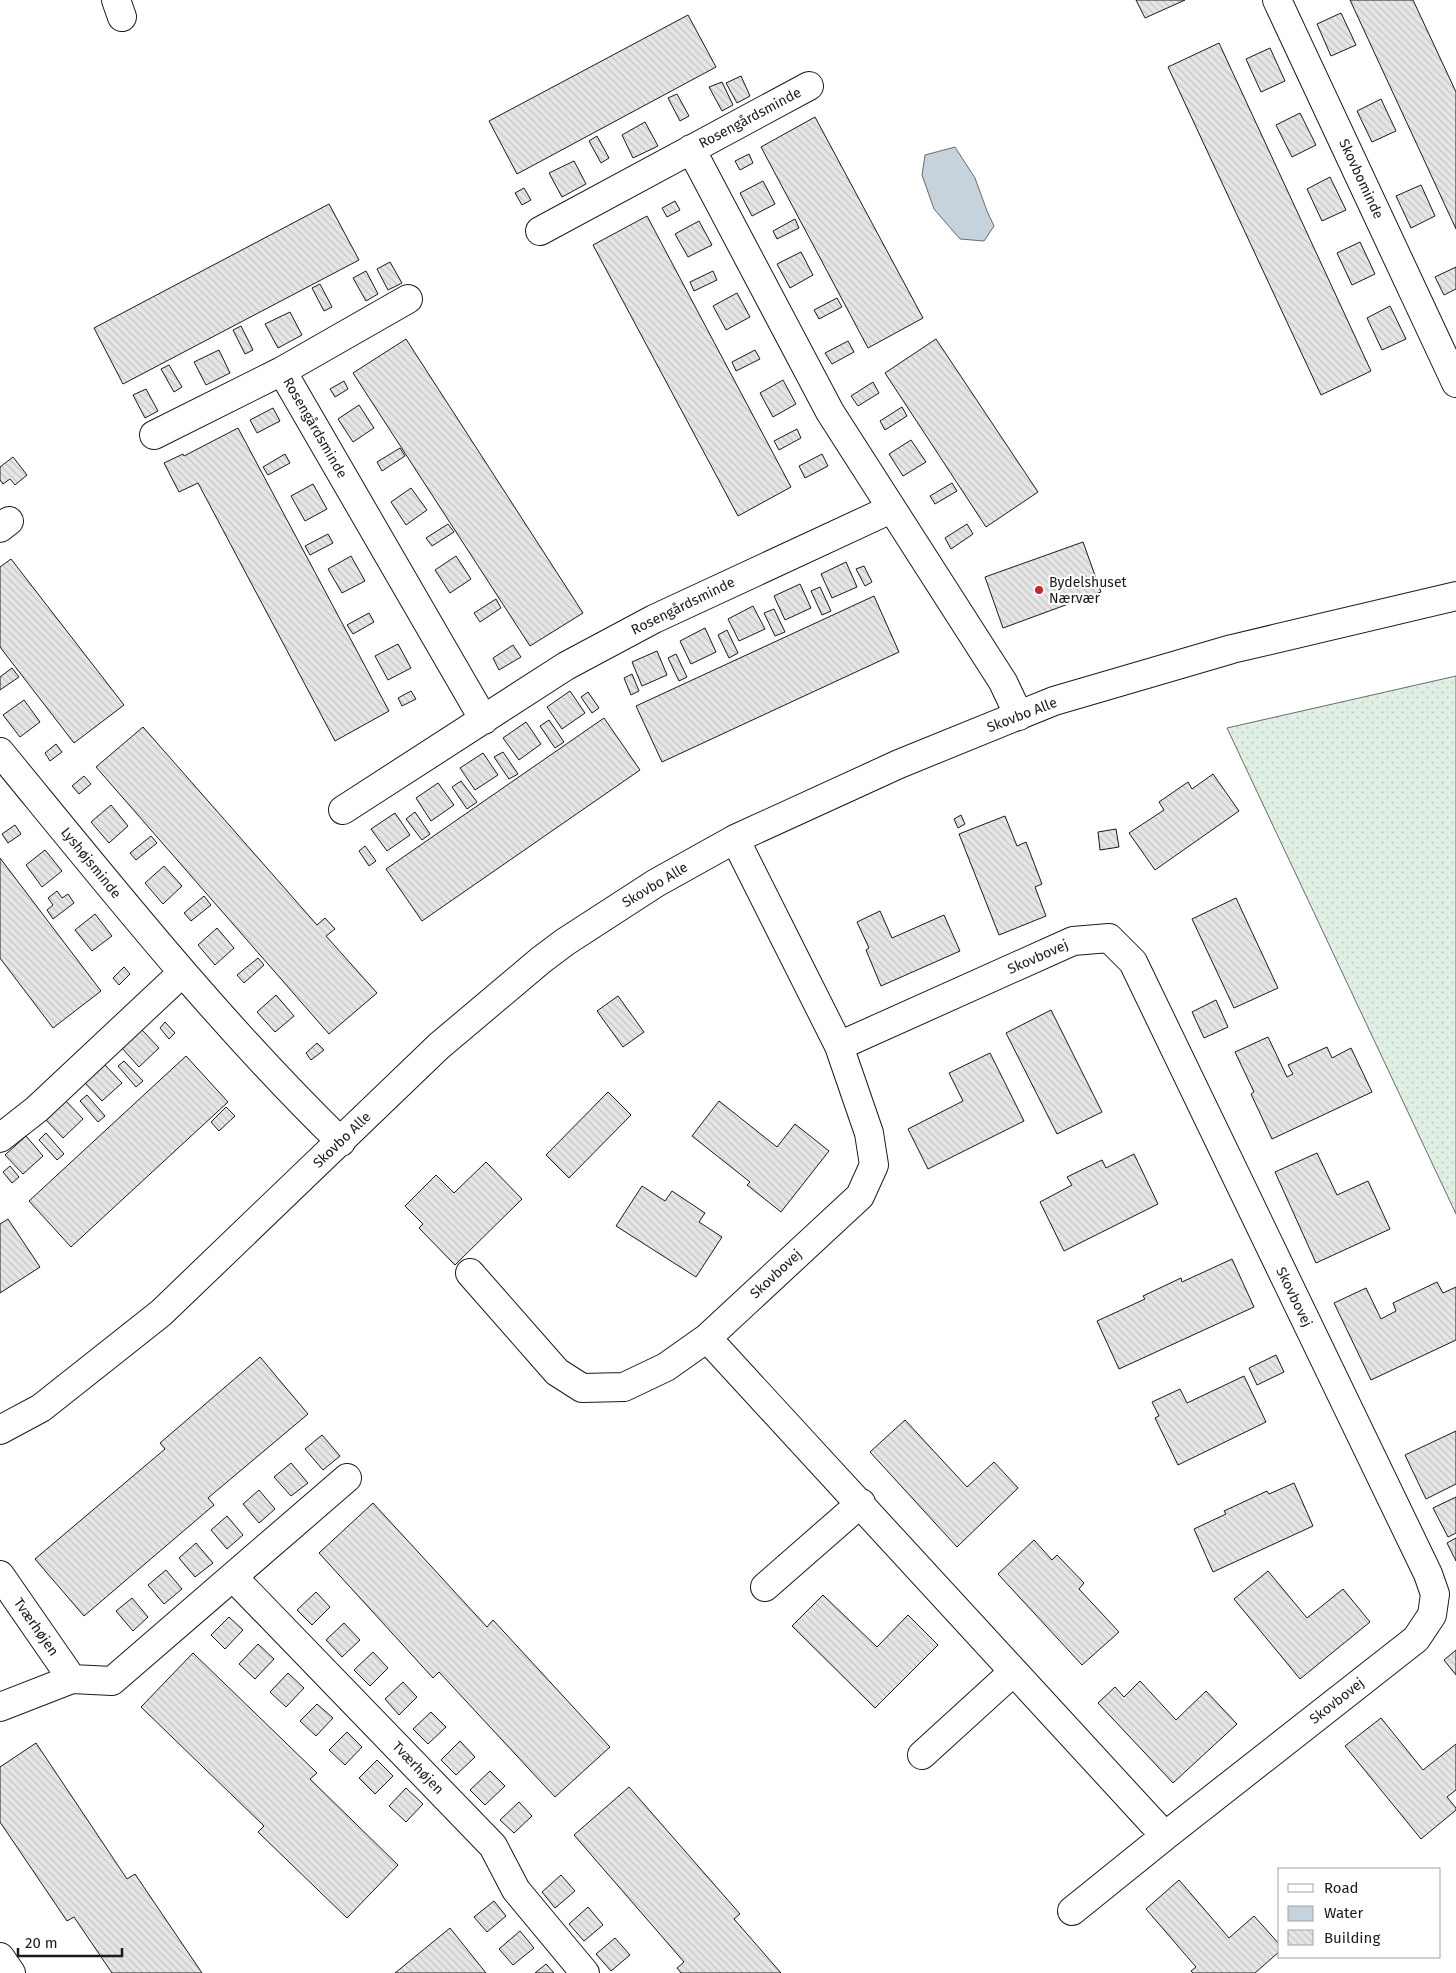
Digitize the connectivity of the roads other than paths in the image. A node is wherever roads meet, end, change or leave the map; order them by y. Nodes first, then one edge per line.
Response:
1 (1277, 0) edge
2 (809, 86) dead end
3 (691, 150) junction
4 (540, 231) dead end
5 (408, 299) dead end
6 (1450, 356) edge
7 (282, 371) junction
8 (1456, 384) edge
9 (154, 435) dead end
10 (891, 509) junction
11 (1456, 596) edge
12 (1019, 716) junction
13 (484, 720) junction
14 (0, 752) edge
15 (344, 810) dead end
16 (735, 839) junction
17 (182, 973) junction
18 (839, 1046) junction
19 (0, 1138) edge
20 (341, 1142) junction
21 (470, 1273) dead end
22 (706, 1338) junction
23 (0, 1430) edge
24 (347, 1478) dead end
25 (861, 1503) junction
26 (0, 1575) edge
27 (232, 1577) junction
28 (765, 1587) dead end
29 (1013, 1672) junction
30 (72, 1679) junction
31 (0, 1707) edge
32 (922, 1755) dead end
33 (1165, 1836) junction
34 (1072, 1911) dead end
35 (0, 1957) edge
36 (11, 1973) edge
37 (585, 1973) edge

1 - 6 street, Skovbominde
2 - 3 street, Rosengårdsminde
3 - 4 street, Rosengårdsminde
3 - 10 street, Rosengårdsminde
5 - 7 street, Rosengårdsminde
6 - 8 street, Skovbominde
7 - 9 street, Rosengårdsminde
7 - 13 street, Rosengårdsminde
10 - 12 street, Rosengårdsminde
10 - 13 street, Rosengårdsminde
11 - 12 street, Skovbo Alle
12 - 16 street, Skovbo Alle
13 - 15 street, Rosengårdsminde
14 - 17 street, Lyshøjsminde
16 - 18 street, Skovbovej
16 - 20 street, Skovbo Alle
17 - 19 street
17 - 20 street, Lyshøjsminde
18 - 22 street, Skovbovej
18 - 33 street, Skovbovej
20 - 23 street, Skovbo Alle
21 - 22 street, Skovbovej
22 - 25 street
24 - 27 street
25 - 28 street
25 - 29 street
26 - 30 street, Tværhøjen
27 - 30 street
27 - 37 street, Tværhøjen
29 - 32 street
29 - 33 street
30 - 31 street
33 - 34 street, Skovbovej
35 - 36 street

